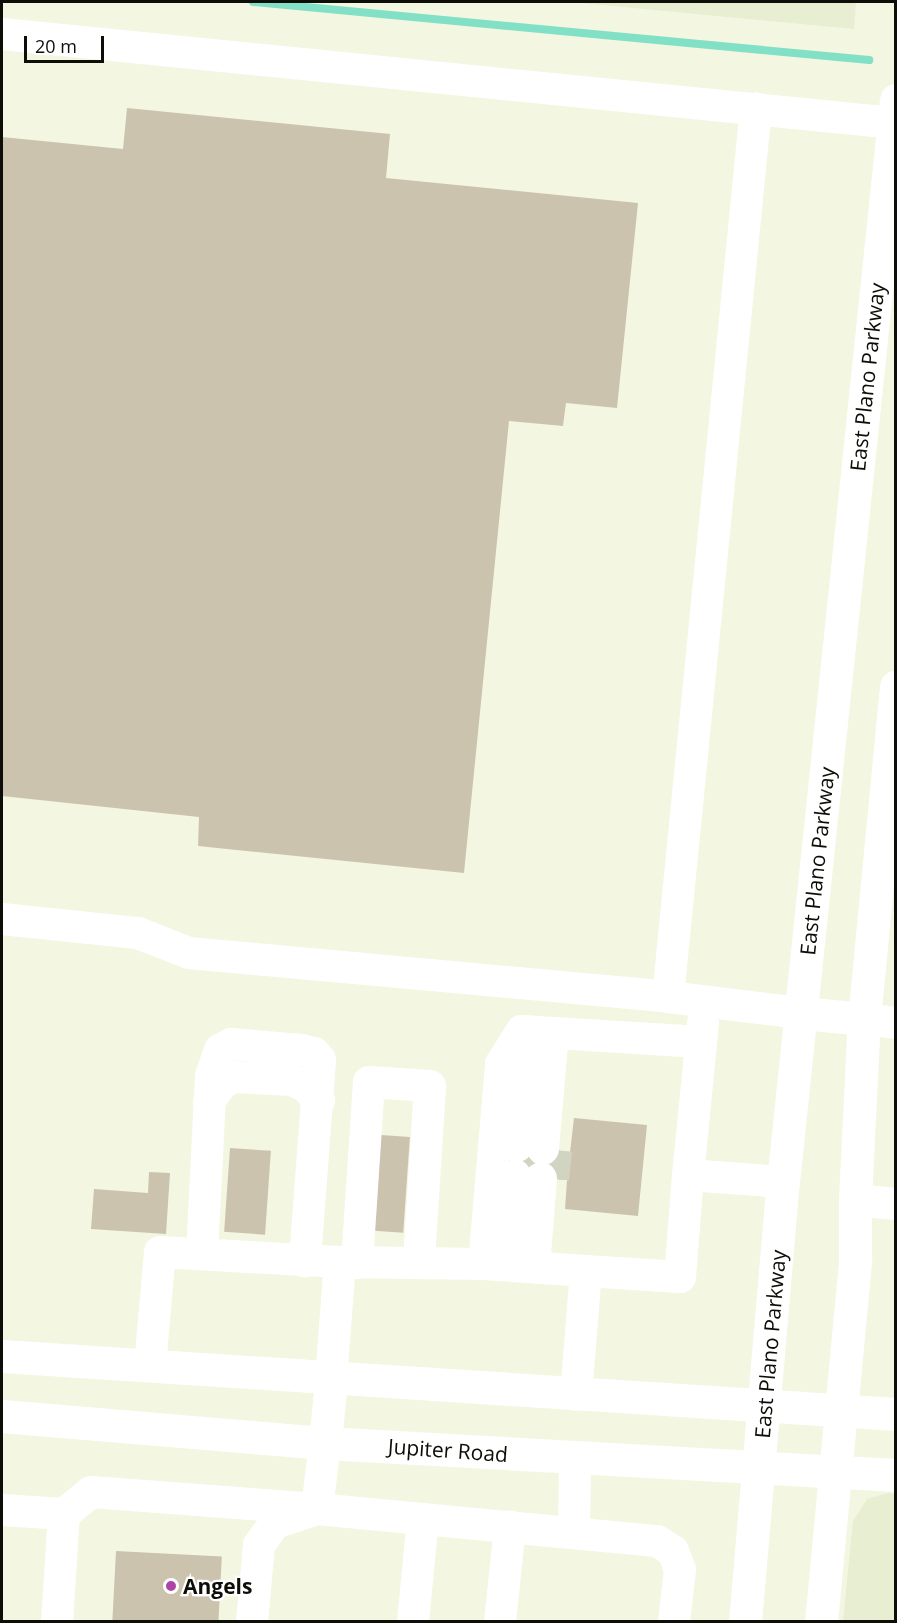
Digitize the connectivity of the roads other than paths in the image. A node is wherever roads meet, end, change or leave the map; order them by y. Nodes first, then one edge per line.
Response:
1 (2, 34) edge
2 (756, 108) junction
3 (895, 116) edge
4 (896, 687) edge
5 (2, 919) edge
6 (668, 997) junction
7 (705, 1001) junction
8 (801, 1013) junction
9 (880, 1021) edge
10 (546, 1033) junction
11 (701, 1042) junction
12 (688, 1175) junction
13 (783, 1182) junction
14 (855, 1200) junction
15 (896, 1204) edge
16 (202, 1254) junction
17 (306, 1261) junction
18 (419, 1262) junction
19 (349, 1263) junction
20 (519, 1266) junction
21 (586, 1271) junction
22 (2, 1360) edge
23 (150, 1366) junction
24 (331, 1379) junction
25 (576, 1395) junction
26 (765, 1405) junction
27 (842, 1410) junction
28 (896, 1414) edge
29 (2, 1416) edge
30 (325, 1443) junction
31 (575, 1458) junction
32 (760, 1465) junction
33 (837, 1471) junction
34 (896, 1475) edge
35 (318, 1509) junction
36 (2, 1510) edge
37 (64, 1514) junction
38 (423, 1519) junction
39 (510, 1527) junction
40 (574, 1533) junction
41 (57, 1622) edge
42 (252, 1622) edge
43 (413, 1622) edge
44 (500, 1622) edge
45 (674, 1622) edge
46 (745, 1622) edge
47 (821, 1622) edge

1 - 2 lane
2 - 3 lane
2 - 6 lane
3 - 8 main road, East Plano Parkway
4 - 9 main road
5 - 6 lane
6 - 7 lane
7 - 8 lane
7 - 11 lane
8 - 9 main road
8 - 13 main road, East Plano Parkway
9 - 14 main road
10 - 11 lane
10 - 20 lane
10 - 20 lane
11 - 12 lane
12 - 13 lane
12 - 21 lane
13 - 26 main road, East Plano Parkway
14 - 15 lane
14 - 27 main road
16 - 17 lane
16 - 17 lane
16 - 23 lane
17 - 19 lane
18 - 19 lane
18 - 19 lane
18 - 20 lane
19 - 24 lane
20 - 21 lane
21 - 25 lane
22 - 23 main road
23 - 24 main road
24 - 25 main road
24 - 30 main road
25 - 26 main road
26 - 27 main road
26 - 32 main road, East Plano Parkway
27 - 28 main road
27 - 33 main road
29 - 30 main road, Jupiter Road
30 - 31 main road, Jupiter Road
30 - 35 lane
31 - 32 main road, Jupiter Road
31 - 40 lane
32 - 33 main road, Jupiter Road
32 - 46 main road, East Plano Parkway
33 - 34 main road, Jupiter Road
33 - 47 main road
35 - 37 lane
35 - 38 lane
35 - 42 lane
36 - 37 lane
37 - 41 lane
38 - 39 lane
38 - 43 lane
39 - 40 lane
39 - 44 lane
40 - 45 lane

